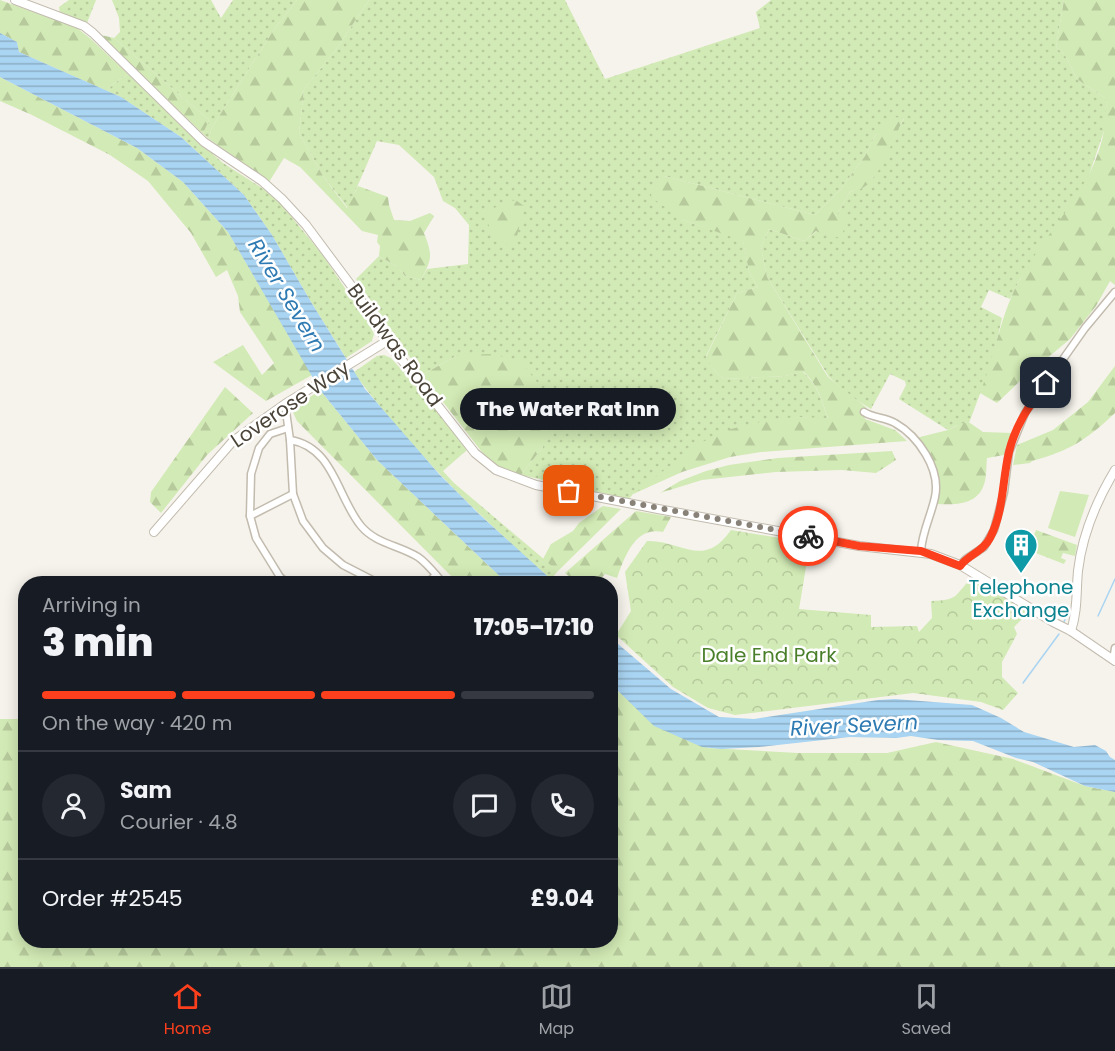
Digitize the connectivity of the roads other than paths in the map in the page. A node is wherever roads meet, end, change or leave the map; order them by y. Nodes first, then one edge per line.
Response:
1 (15, 0) edge
2 (1115, 292) edge
3 (387, 341) junction
4 (285, 404) junction
5 (867, 416) dead end
6 (288, 428) junction
7 (290, 440) junction
8 (1115, 471) edge
9 (293, 494) junction
10 (250, 516) junction
11 (154, 532) dead end
12 (921, 551) junction
13 (960, 566) junction
14 (436, 575) edge
15 (279, 576) edge
16 (364, 576) edge
17 (1071, 630) junction
18 (1115, 648) edge
19 (1114, 661) edge

1 - 3 street, Buildwas Road
2 - 13 street
3 - 4 street, Loverose Way
3 - 12 street, Buildwas Road
4 - 6 street
4 - 11 street, Loverose Way
5 - 12 street
6 - 7 street
6 - 10 street
7 - 9 street
7 - 14 street
8 - 17 street
9 - 10 street
9 - 16 street
10 - 15 street
12 - 13 street, Buildwas Road
13 - 17 street, Buildwas Road
17 - 19 street, Buildwas Road
18 - 19 street

